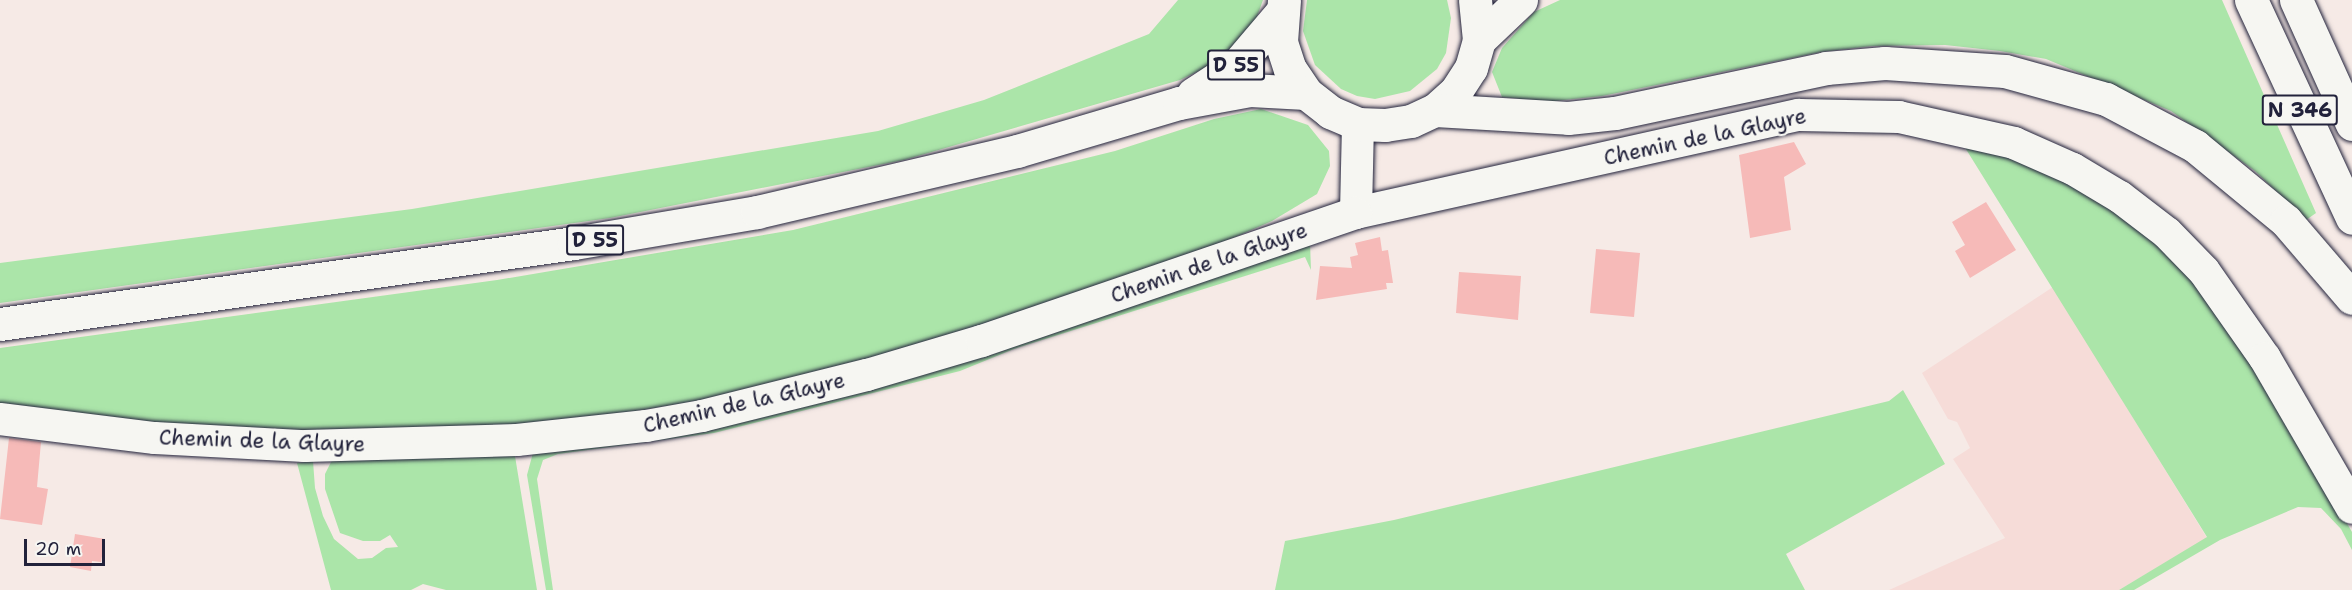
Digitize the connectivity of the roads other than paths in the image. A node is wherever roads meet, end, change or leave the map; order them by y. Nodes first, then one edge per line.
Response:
1 (1475, 0) edge
2 (1521, 0) edge
3 (2251, 0) edge
4 (2296, 0) edge
5 (1283, 6) edge
6 (1479, 40) junction
7 (1306, 93) junction
8 (1179, 103) junction
9 (1435, 110) junction
10 (1358, 124) junction
11 (2352, 124) edge
12 (1356, 213) junction
13 (2352, 218) edge
14 (2352, 298) edge
15 (0, 324) edge
16 (0, 419) edge
17 (2352, 508) edge

1 - 6 main road
2 - 6 main road
3 - 13 main road, N 346
4 - 11 main road, N 346
5 - 7 main road
5 - 8 main road, D 55
6 - 9 main road
7 - 8 main road, D 55
7 - 10 main road
8 - 15 main road, D 55
9 - 10 main road
9 - 14 main road
10 - 12 street
12 - 16 street, Chemin de la Glayre
12 - 17 street, Chemin de la Glayre

